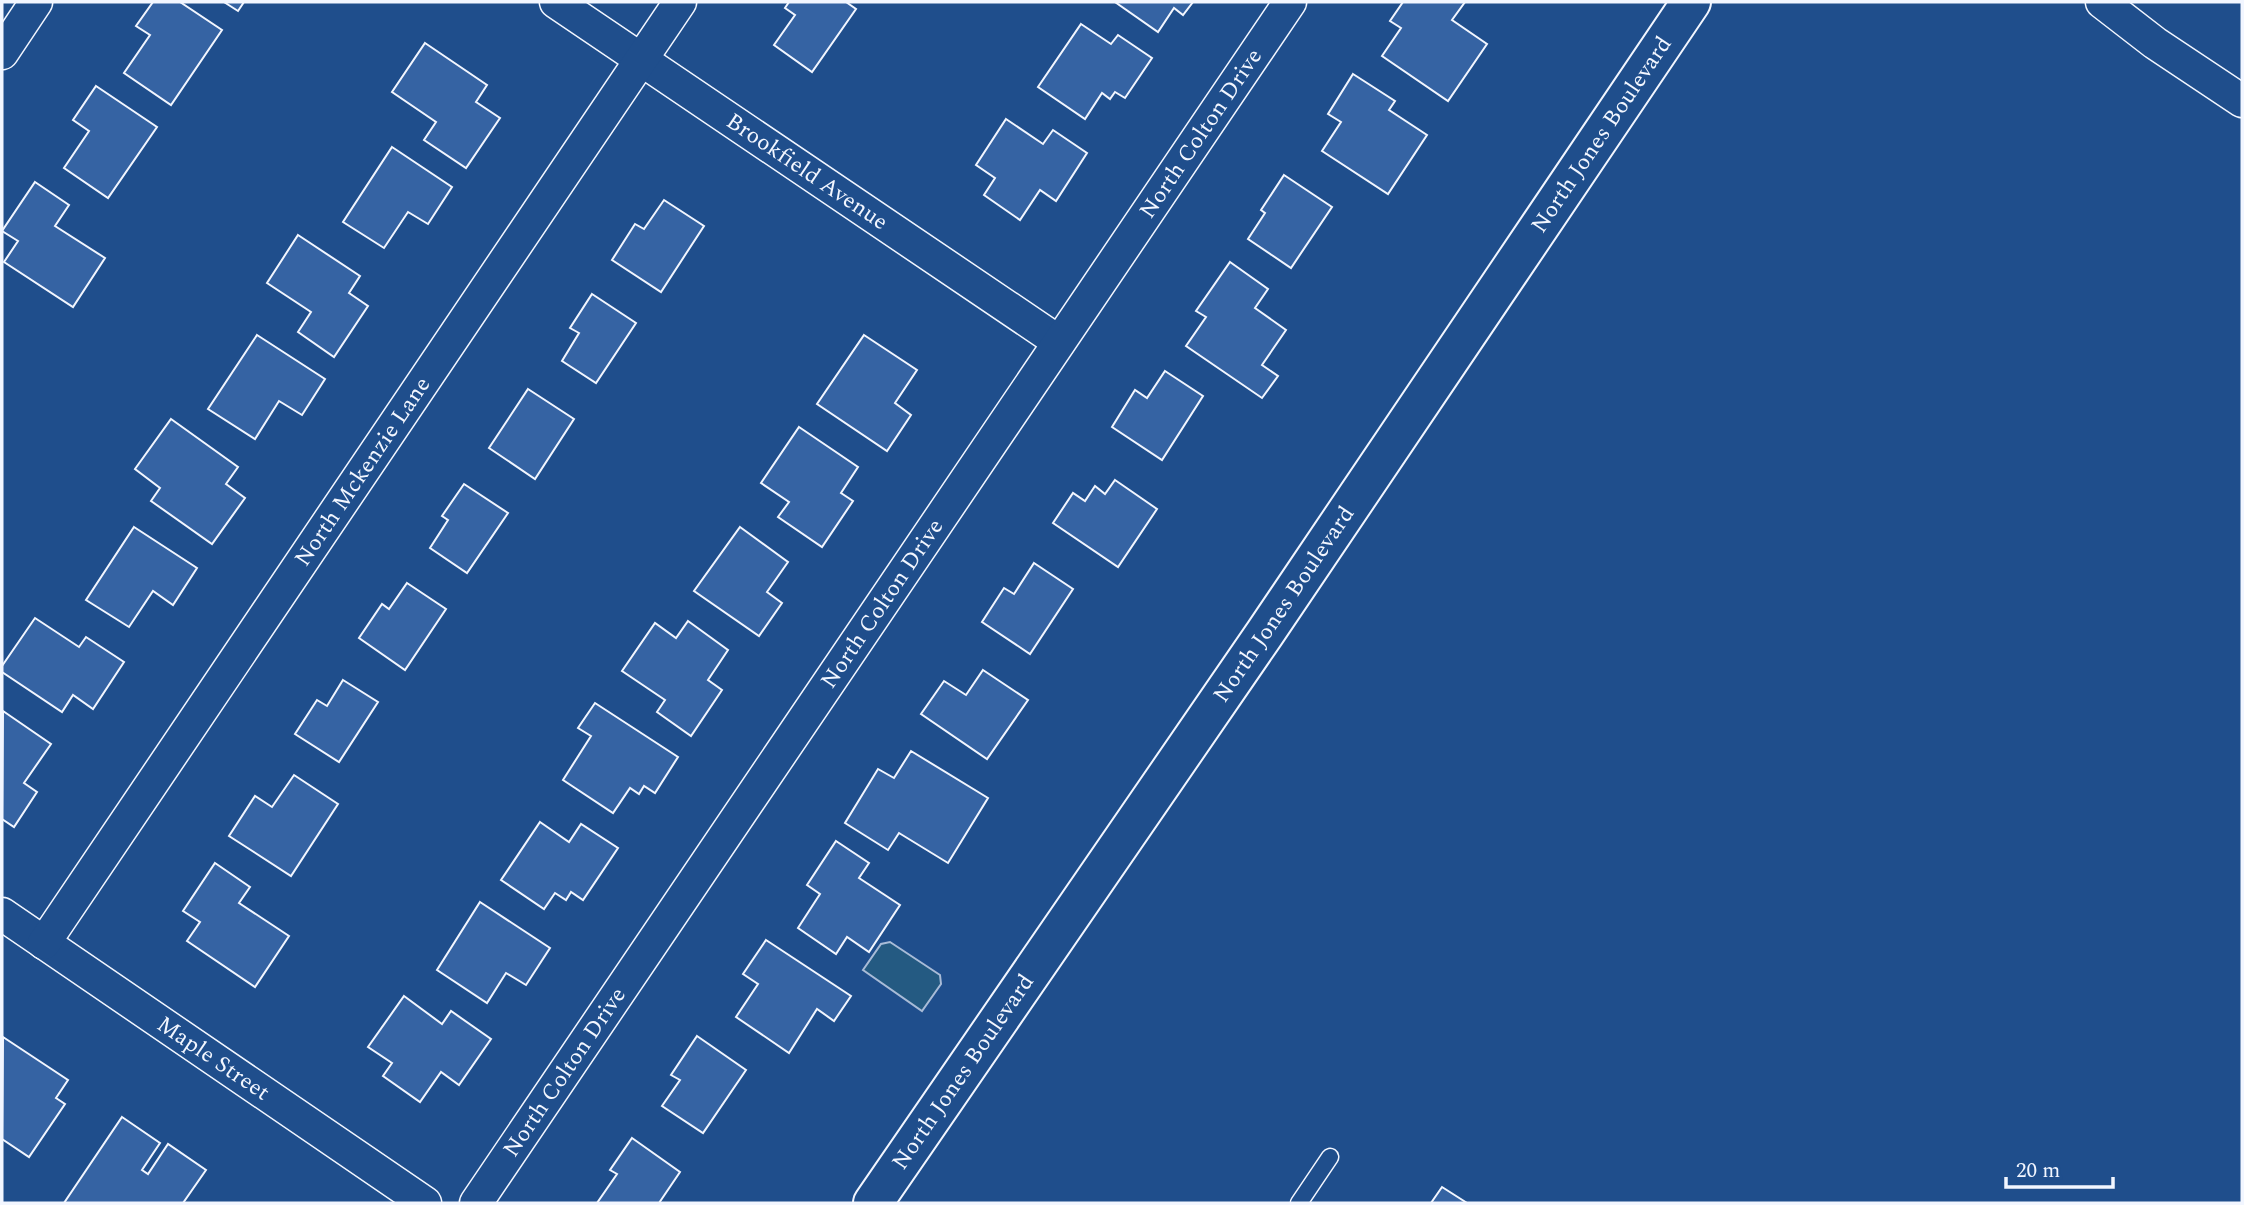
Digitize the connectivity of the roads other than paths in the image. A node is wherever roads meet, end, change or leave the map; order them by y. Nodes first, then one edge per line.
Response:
1 (36, 2) edge
2 (556, 2) edge
3 (680, 2) edge
4 (1290, 2) edge
5 (1691, 2) edge
6 (2102, 2) edge
7 (2, 53) edge
8 (641, 60) junction
9 (2242, 101) edge
10 (1059, 342) junction
11 (2, 914) edge
12 (44, 943) junction
13 (1330, 1157) dead end
14 (425, 1203) edge
15 (476, 1203) edge
16 (873, 1203) edge
17 (1299, 1203) edge

1 - 7 street
2 - 8 street, Brookfield Avenue
3 - 8 street, North Mckenzie Lane
4 - 10 street, North Colton Drive
5 - 16 street, North Jones Boulevard
6 - 9 street
8 - 10 street, Brookfield Avenue
8 - 12 street, North Mckenzie Lane
10 - 15 street, North Colton Drive
11 - 12 street, Maple Street
12 - 14 street, Maple Street
13 - 17 lane

